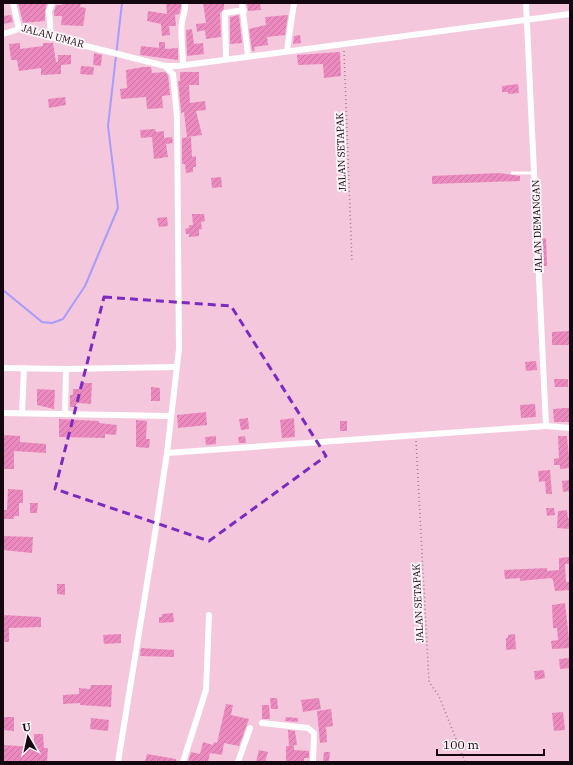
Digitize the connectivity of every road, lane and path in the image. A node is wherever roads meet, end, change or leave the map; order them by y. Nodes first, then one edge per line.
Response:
1 (12, 3) edge
2 (52, 3) edge
3 (185, 3) edge
4 (294, 3) edge
5 (526, 3) edge
6 (243, 6) edge
7 (570, 14) edge
8 (527, 19) junction
9 (19, 29) junction
10 (3, 34) edge
11 (51, 36) junction
12 (343, 43) junction
13 (288, 50) junction
14 (248, 56) junction
15 (226, 59) junction
16 (180, 65) junction
17 (165, 66) junction
18 (173, 74) junction
19 (512, 173) dead end
20 (535, 173) junction
21 (352, 261) dead end
22 (176, 367) junction
23 (3, 368) edge
24 (24, 368) junction
25 (66, 369) junction
26 (3, 413) edge
27 (22, 413) junction
28 (65, 414) junction
29 (170, 416) junction
30 (546, 426) junction
31 (570, 428) edge
32 (415, 435) junction
33 (167, 453) junction
34 (209, 615) dead end
35 (262, 723) dead end
36 (250, 728) dead end
37 (118, 762) edge
38 (183, 762) edge
39 (238, 762) edge
40 (313, 762) edge
41 (465, 762) edge

1 - 9 street, JALAN UMAR
2 - 11 street
3 - 16 street
4 - 13 street
5 - 8 street, JALAN DEMANGAN
6 - 14 street
6 - 15 street
7 - 8 street
8 - 12 street
8 - 20 street, JALAN DEMANGAN
9 - 10 street
9 - 11 street, JALAN UMAR
11 - 17 street, JALAN UMAR
12 - 13 street
12 - 21 path, JALAN SETAPAK
13 - 14 street
14 - 15 street
15 - 16 street
16 - 17 street
16 - 18 street
17 - 18 street
18 - 22 street
19 - 20 lane
20 - 30 street, JALAN DEMANGAN
22 - 25 street
22 - 29 street
23 - 24 street
24 - 25 street
24 - 27 street
25 - 28 street
26 - 27 street
27 - 28 street
28 - 29 street
29 - 33 street
30 - 31 street
30 - 32 street
32 - 33 street
32 - 41 path, JALAN SETAPAK
33 - 37 street
34 - 38 street
35 - 40 street
36 - 39 street

